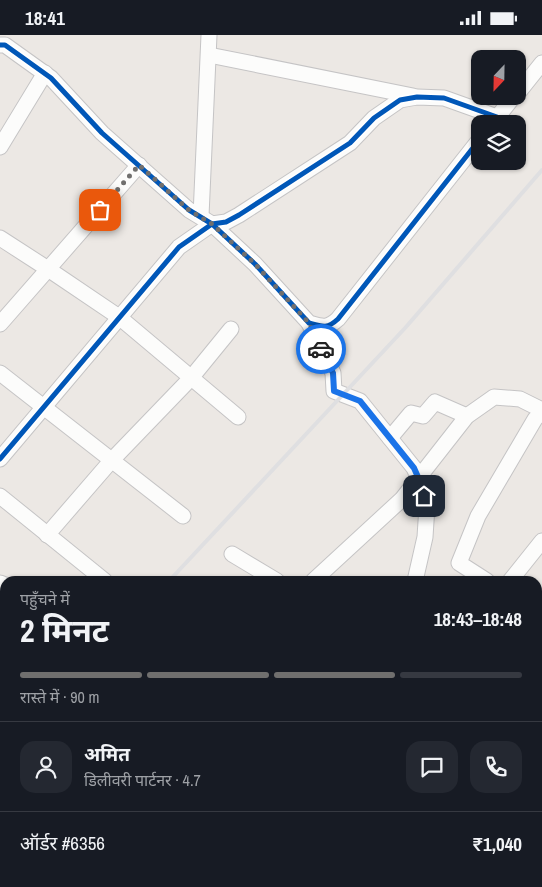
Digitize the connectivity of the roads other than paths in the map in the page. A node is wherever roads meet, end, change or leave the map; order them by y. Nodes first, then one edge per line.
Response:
1 (210, 35) edge
2 (0, 45) edge
3 (209, 55) junction
4 (542, 63) edge
5 (45, 73) junction
6 (526, 83) edge
7 (417, 97) junction
8 (507, 105) edge
9 (483, 115) edge
10 (499, 115) edge
11 (0, 147) edge
12 (471, 150) edge
13 (139, 165) junction
14 (206, 220) junction
15 (0, 238) edge
16 (48, 269) junction
17 (119, 317) junction
18 (309, 323) junction
19 (0, 324) edge
20 (231, 329) dead end
21 (0, 373) edge
22 (191, 378) junction
23 (43, 408) junction
24 (542, 411) edge
25 (467, 415) junction
26 (238, 417) dead end
27 (390, 438) junction
28 (0, 459) edge
29 (112, 461) junction
30 (419, 479) junction
31 (0, 496) edge
32 (182, 516) dead end
33 (47, 535) junction
34 (542, 541) edge
35 (232, 554) dead end
36 (99, 576) edge
37 (269, 576) edge
38 (318, 576) edge
39 (416, 576) edge
40 (479, 576) edge
41 (514, 576) edge

1 - 3 street
2 - 5 street
3 - 7 street
3 - 14 street
4 - 6 street
5 - 11 street
5 - 13 street
7 - 9 street
7 - 14 street
8 - 10 street
12 - 18 street
13 - 14 street
13 - 16 street
14 - 17 street
14 - 18 street
15 - 16 street
16 - 17 street
16 - 19 street
17 - 22 street
17 - 23 street
18 - 27 street
20 - 22 street
21 - 23 street
22 - 26 street
22 - 29 street
23 - 28 street
23 - 29 street
24 - 25 street
24 - 40 street
25 - 27 street
25 - 30 street
27 - 30 street
29 - 32 street
29 - 33 street
30 - 38 street
30 - 39 street
31 - 33 street
33 - 36 street
34 - 41 street
35 - 37 street

